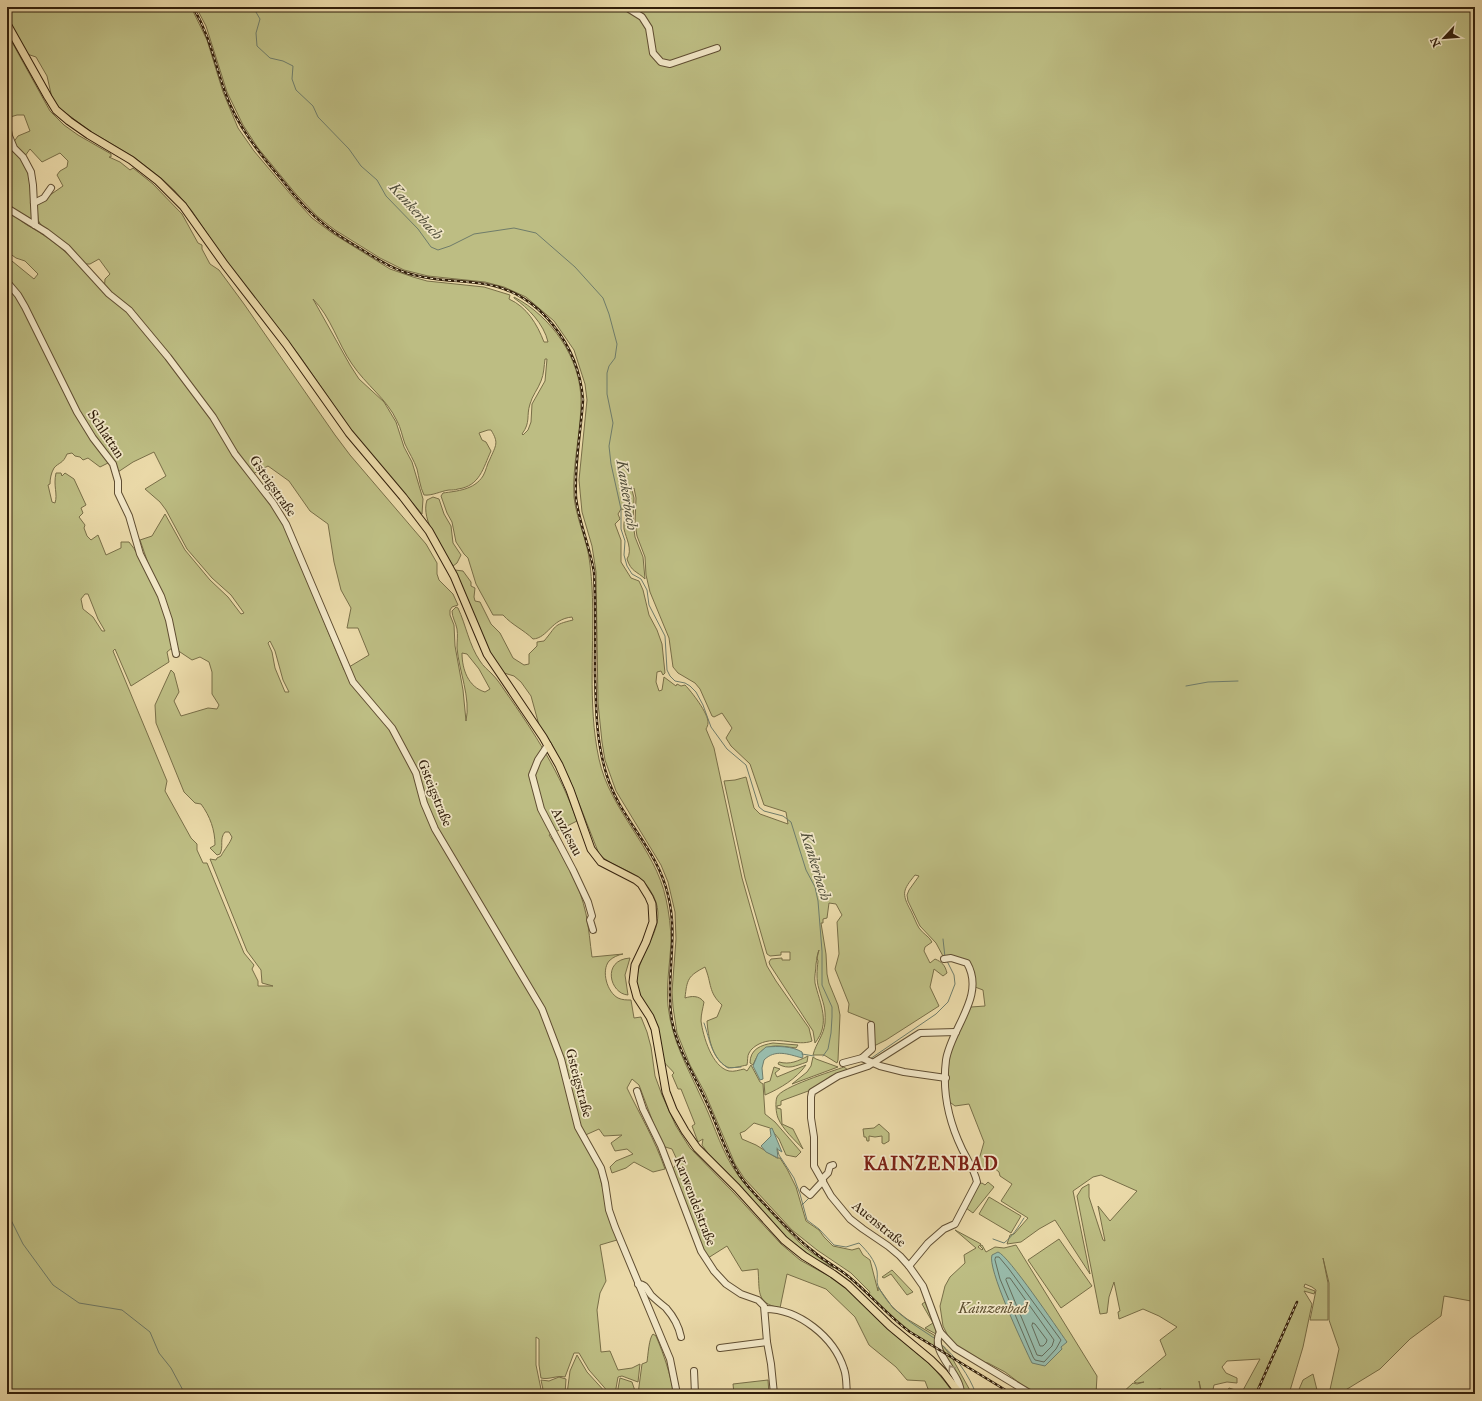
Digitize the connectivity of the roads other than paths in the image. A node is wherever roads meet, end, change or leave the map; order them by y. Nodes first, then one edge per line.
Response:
1 (626, 7) edge
2 (7, 24) edge
3 (717, 48) dead end
4 (7, 125) edge
5 (51, 188) dead end
6 (34, 203) junction
7 (7, 208) edge
8 (35, 225) junction
9 (7, 282) edge
10 (176, 654) dead end
11 (548, 745) junction
12 (594, 930) dead end
13 (945, 959) dead end
14 (871, 1025) dead end
15 (956, 1032) junction
16 (867, 1060) junction
17 (843, 1062) dead end
18 (946, 1078) junction
19 (637, 1091) dead end
20 (833, 1165) dead end
21 (822, 1180) junction
22 (804, 1190) dead end
23 (909, 1266) junction
24 (638, 1284) junction
25 (765, 1309) junction
26 (681, 1337) dead end
27 (938, 1337) junction
28 (767, 1342) junction
29 (720, 1348) dead end
30 (694, 1371) dead end
31 (677, 1394) edge
32 (695, 1394) edge
33 (774, 1394) edge
34 (847, 1394) edge
35 (960, 1394) edge
36 (1031, 1394) edge

1 - 3 street
2 - 11 main road
4 - 6 street
5 - 6 street
6 - 8 street
7 - 8 street, Gsteigstraße
8 - 24 street, Gsteigstraße
9 - 10 street, Schlattan
11 - 12 street, Anzlesau
11 - 35 main road
13 - 15 street
14 - 16 street
15 - 16 street
15 - 18 street
16 - 17 street
16 - 18 street
16 - 21 street, Auenstraße
18 - 23 street
19 - 25 street, Karwendelstraße
20 - 21 street
21 - 22 street
21 - 23 street, Auenstraße
23 - 27 street, Auenstraße
24 - 26 street, Gsteigstraße
24 - 31 street, Gsteigstraße
25 - 28 street
25 - 34 street, Karwendelstraße
35 -> 27 street
27 - 36 street, Auenstraße
28 - 29 street
28 - 33 street
30 - 32 street

